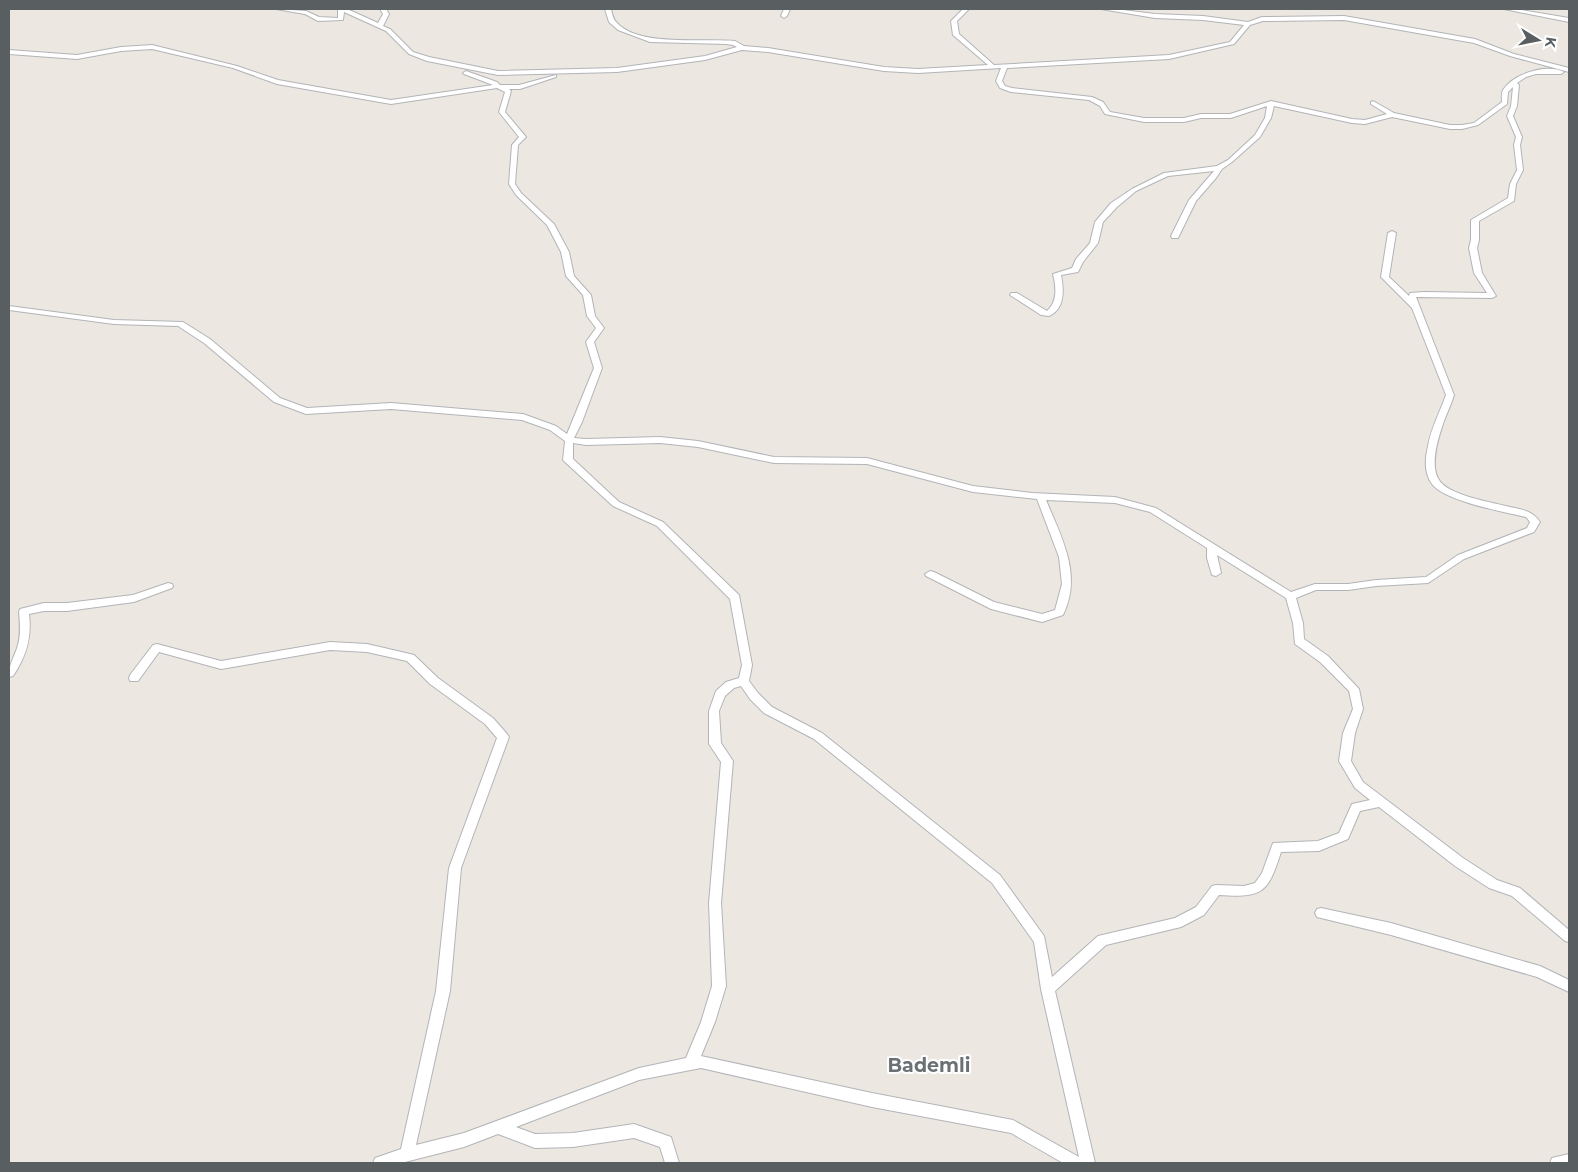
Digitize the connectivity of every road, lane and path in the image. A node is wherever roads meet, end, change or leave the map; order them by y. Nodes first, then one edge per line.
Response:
1 (279, 9) edge
2 (342, 9) edge
3 (383, 9) edge
4 (608, 9) edge
5 (787, 9) edge
6 (966, 9) edge
7 (1104, 9) edge
8 (1162, 9) edge
9 (1506, 9) edge
10 (784, 16) dead end
11 (1160, 16) junction
12 (1569, 20) edge
13 (1248, 24) junction
14 (380, 26) junction
15 (742, 48) junction
16 (9, 52) edge
17 (447, 64) junction
18 (1005, 65) junction
19 (992, 66) junction
20 (1569, 71) edge
21 (565, 72) junction
22 (1513, 83) junction
23 (501, 87) junction
24 (1271, 103) junction
25 (1373, 103) dead end
26 (1392, 116) junction
27 (1219, 168) junction
28 (1392, 233) dead end
29 (1175, 236) dead end
30 (1014, 295) dead end
31 (1416, 307) junction
32 (9, 308) edge
33 (569, 440) junction
34 (1040, 496) junction
35 (1212, 546) junction
36 (1216, 573) dead end
37 (930, 574) dead end
38 (168, 586) dead end
39 (1290, 596) junction
40 (9, 673) edge
41 (134, 678) dead end
42 (744, 681) junction
43 (1382, 802) junction
44 (1321, 914) dead end
45 (1569, 937) edge
46 (1569, 986) edge
47 (1048, 989) junction
48 (691, 1064) junction
49 (498, 1127) junction
50 (407, 1154) junction
51 (1569, 1161) edge
52 (380, 1163) edge
53 (672, 1163) edge
54 (1076, 1163) edge
55 (1088, 1163) edge
56 (1557, 1163) edge

1 - 2 street
2 - 14 street
3 - 14 street
4 - 15 street
5 - 10 street
6 - 19 street
7 - 11 street
8 - 11 street
9 - 12 street
11 - 13 street
13 - 18 street
13 - 20 street
14 - 17 street
15 - 19 street
15 - 21 street
16 - 23 street
17 - 21 street
17 - 23 street
18 - 19 street
18 - 24 street
20 - 22 street
21 - 23 street
22 - 26 street
22 - 31 street
23 - 33 street
24 - 26 street
24 - 27 street
25 - 26 street
27 - 29 street
27 - 30 street
28 - 31 street
31 - 39 street
32 - 33 street
33 - 34 street
33 - 42 street
34 - 35 street
34 - 37 street
35 - 36 street
35 - 39 street
38 - 40 street
39 - 43 street
41 - 50 street
42 - 47 street
42 - 48 street
43 - 45 street
43 - 47 street
44 - 46 street
47 - 55 street
48 - 49 street
48 - 54 street
49 - 50 street
49 - 53 street
50 - 52 street
51 - 56 street

